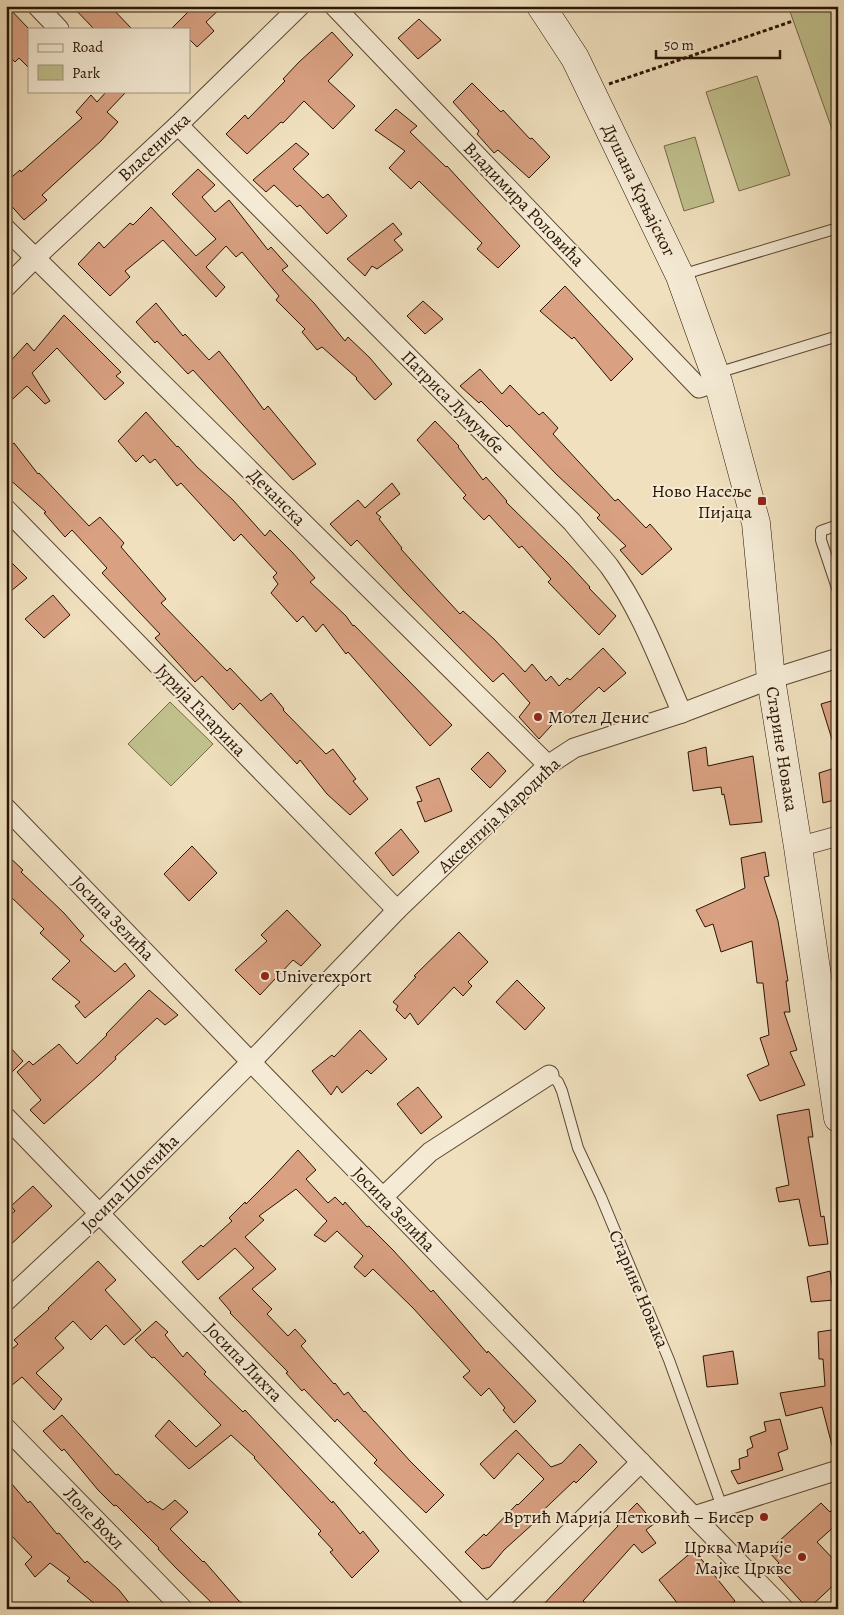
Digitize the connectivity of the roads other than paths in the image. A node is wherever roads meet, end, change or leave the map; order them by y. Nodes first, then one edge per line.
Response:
1 (38, 6) edge
2 (334, 6) edge
3 (541, 6) edge
4 (297, 7) edge
5 (58, 28) edge
6 (178, 125) junction
7 (838, 228) edge
8 (6, 229) edge
9 (35, 258) junction
10 (680, 276) junction
11 (6, 287) edge
12 (838, 336) edge
13 (717, 378) junction
14 (6, 510) edge
15 (838, 525) edge
16 (838, 591) edge
17 (838, 658) edge
18 (771, 679) junction
19 (682, 712) junction
20 (548, 765) junction
21 (6, 808) edge
22 (838, 836) edge
23 (798, 847) junction
24 (397, 910) junction
25 (251, 1062) junction
26 (549, 1075) joint
27 (6, 1117) edge
28 (838, 1118) edge
29 (383, 1197) junction
30 (100, 1213) junction
31 (6, 1301) edge
32 (6, 1428) edge
33 (641, 1462) junction
34 (838, 1470) edge
35 (722, 1507) junction
36 (694, 1516) junction
37 (182, 1609) edge
38 (482, 1609) edge
39 (492, 1609) edge
40 (784, 1609) edge

1 - 5 street
2 - 13 street, Владимира Роловића
3 - 10 street, Душана Крњајског
4 - 6 street, Власеничка
6 - 9 street, Власеничка
6 - 19 street, Патриса Лумумбе
7 - 10 lane
8 - 9 street, Дечанска
9 - 11 street, Власеничка
9 - 20 street, Дечанска
10 - 13 street, Душана Крњајског
12 - 13 lane
13 - 18 street, Старине Новака
14 - 24 street, Јурија Гагарина
15 - 16 lane
17 - 18 street, Аксентија Мародића
18 - 19 street, Аксентија Мародића
18 - 23 street, Старине Новака
19 - 20 street, Аксентија Мародића
20 - 24 street, Аксентија Мародића
21 - 25 street, Јосипа Зелића
22 - 23 street
23 - 28 street, Старине Новака
24 - 25 street, Аксентија Мародића
25 - 29 street, Јосипа Зелића
25 - 30 street, Јосипа Шокчића
26 - 29 street
26 - 35 lane, Старине Новака
27 - 30 street, Јосипа Лихта
29 - 33 street, Јосипа Зелића
30 - 31 street, Јосипа Шокчића
30 - 38 street, Јосипа Лихта
32 - 37 street, Лоле Вохл
33 - 36 street, Јосипа Зелића
33 - 39 street
34 - 35 street
35 - 36 street
36 - 40 street, Јосипа Зелића

